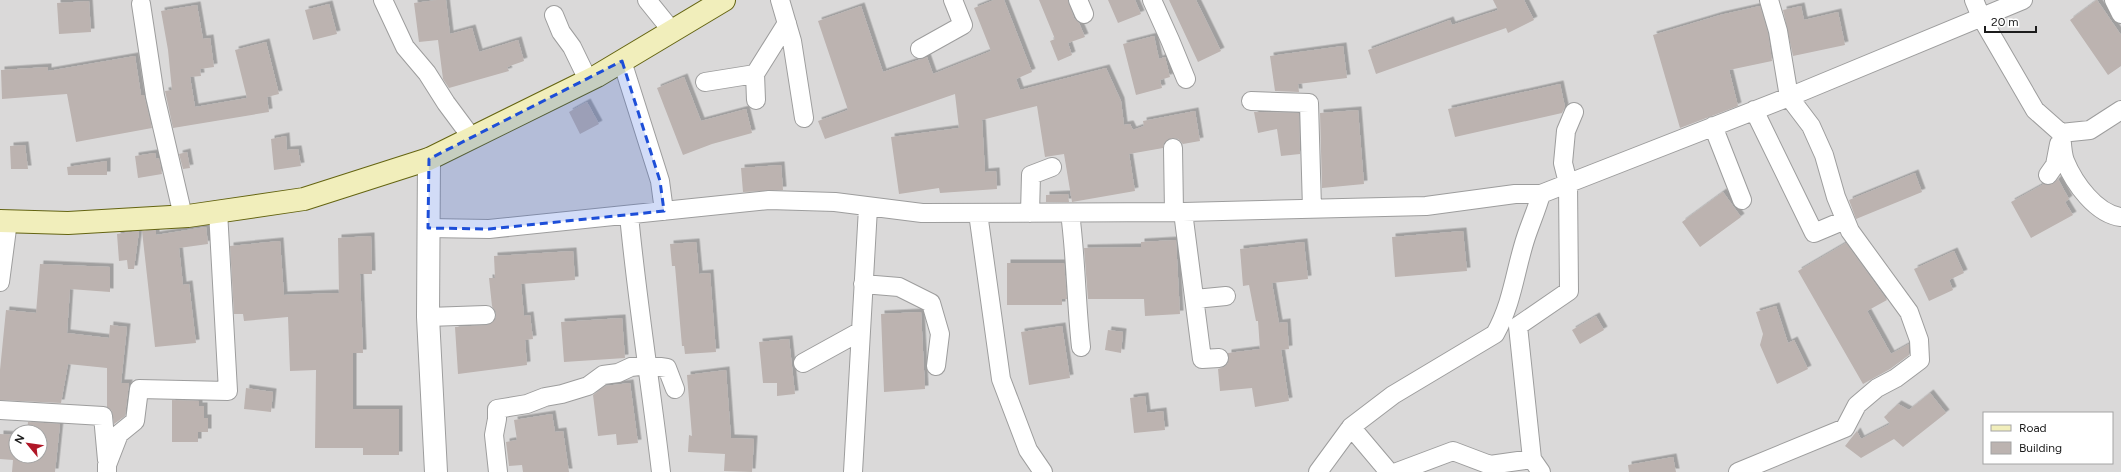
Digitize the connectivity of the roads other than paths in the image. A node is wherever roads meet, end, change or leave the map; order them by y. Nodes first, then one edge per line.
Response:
1 (383, 0) edge
2 (647, 0) edge
3 (724, 0) edge
4 (780, 0) edge
5 (953, 0) edge
6 (1152, 0) edge
7 (1769, 0) edge
8 (1974, 0) edge
9 (2023, 0) edge
10 (2114, 0) edge
11 (141, 4) dead end
12 (2121, 14) edge
13 (554, 15) dead end
14 (1981, 17) junction
15 (787, 23) junction
16 (672, 31) junction
17 (920, 49) dead end
18 (622, 61) junction
19 (755, 74) junction
20 (1186, 79) dead end
21 (588, 80) junction
22 (705, 82) dead end
23 (1789, 97) junction
24 (756, 100) dead end
25 (1251, 101) dead end
26 (1754, 110) junction
27 (2121, 110) edge
28 (1574, 112) dead end
29 (804, 118) dead end
30 (1713, 126) junction
31 (2061, 134) junction
32 (472, 138) junction
33 (1173, 148) dead end
34 (429, 159) junction
35 (1052, 167) dead end
36 (2048, 175) dead end
37 (1568, 183) junction
38 (1541, 194) junction
39 (1742, 200) dead end
40 (868, 208) junction
41 (1312, 209) junction
42 (218, 211) junction
43 (664, 211) junction
44 (1178, 212) junction
45 (978, 213) junction
46 (1030, 213) junction
47 (1070, 213) junction
48 (629, 215) junction
49 (183, 216) junction
50 (2121, 217) edge
51 (1845, 220) junction
52 (4, 221) edge
53 (428, 228) junction
54 (0, 282) edge
55 (863, 284) junction
56 (1226, 296) dead end
57 (1195, 299) junction
58 (486, 315) dead end
59 (428, 317) junction
60 (861, 331) junction
61 (1081, 347) dead end
62 (1219, 358) dead end
63 (803, 363) dead end
64 (647, 365) junction
65 (936, 366) dead end
66 (675, 389) dead end
67 (0, 410) edge
68 (1351, 427) junction
69 (1536, 466) edge
70 (107, 468) edge
71 (436, 472) edge
72 (498, 472) edge
73 (661, 472) edge
74 (853, 472) edge
75 (1043, 472) edge
76 (1318, 472) edge
77 (1389, 472) edge
78 (1396, 472) edge
79 (1738, 472) edge

1 - 32 street
2 - 16 street
3 - 16 main road
4 - 15 street
5 - 17 street
6 - 20 street
7 - 23 street
8 - 14 street
9 - 14 street
10 - 12 street
11 - 49 street
13 - 21 street
14 - 23 street
14 - 31 street
15 - 19 street
15 - 29 street
16 - 18 main road
18 - 21 main road
18 - 43 street
19 - 22 street
19 - 24 street
21 - 32 main road
23 - 26 street
23 - 51 street
25 - 41 street
26 - 30 street
26 - 51 street
27 - 31 street
28 - 37 street
30 - 37 street
30 - 39 street
31 - 36 street
31 - 50 street
32 - 34 main road
33 - 44 street
34 - 42 main road
34 - 53 street
35 - 46 street
37 - 38 street
37 - 69 street
38 - 41 street
38 - 68 street
40 - 43 street
40 - 45 street
40 - 55 street
41 - 44 street
42 - 49 main road
42 - 70 street
43 - 48 street
44 - 47 street
44 - 57 street
45 - 46 street
45 - 75 street
46 - 47 street
47 - 61 street
48 - 53 street
48 - 64 street
49 - 52 main road
51 - 79 street
52 - 54 street
53 - 59 street
55 - 60 street
55 - 65 street
56 - 57 street
57 - 62 street
58 - 59 street
59 - 71 street
60 - 63 street
60 - 74 street
64 - 66 street
64 - 72 street
64 - 73 street
67 - 70 street
68 - 76 street
68 - 77 street
69 - 78 street

